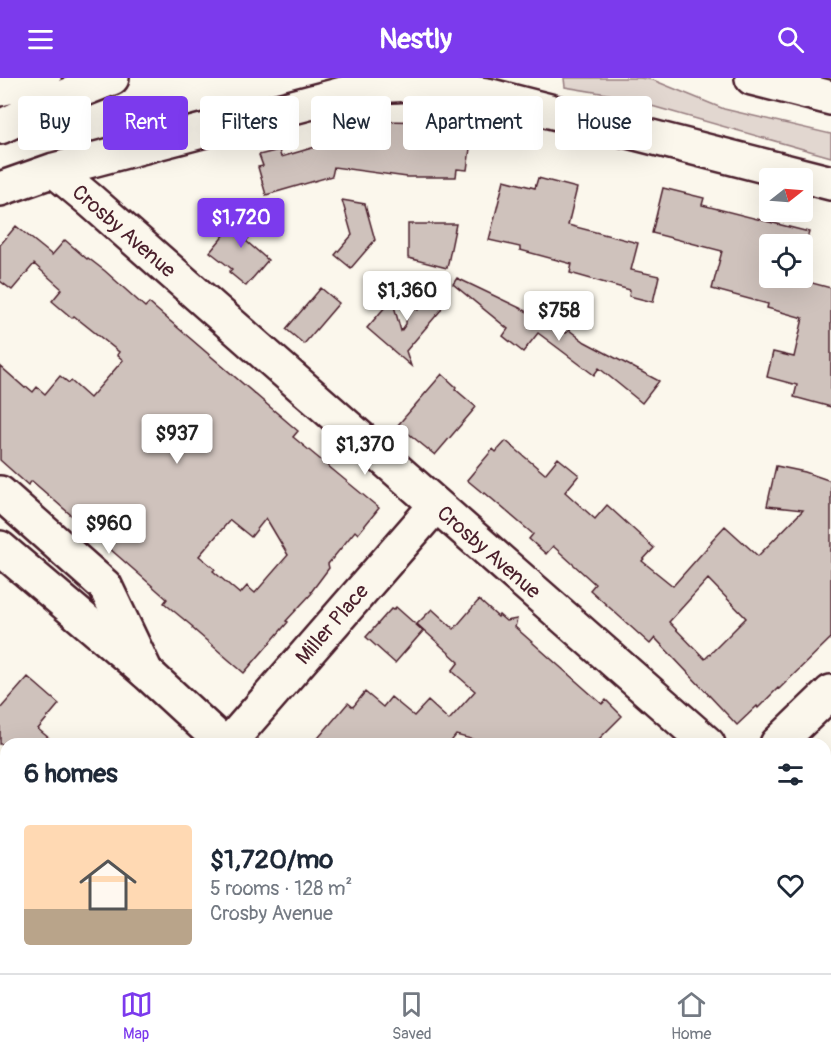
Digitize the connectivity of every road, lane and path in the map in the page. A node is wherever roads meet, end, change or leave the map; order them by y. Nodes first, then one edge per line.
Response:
1 (44, 78) edge
2 (112, 78) edge
3 (752, 78) edge
4 (0, 89) edge
5 (831, 98) edge
6 (0, 127) edge
7 (54, 170) junction
8 (831, 183) edge
9 (0, 189) edge
10 (0, 493) edge
11 (436, 505) junction
12 (0, 548) edge
13 (146, 672) junction
14 (831, 692) edge
15 (218, 738) edge
16 (233, 738) edge
17 (701, 738) edge
18 (783, 738) edge

1 - 4 main road
2 - 6 main road
3 - 5 main road
7 - 8 main road
7 - 9 main road
7 - 11 main road, Crosby Avenue
10 - 13 main road
11 - 16 main road, Miller Place
11 - 17 main road, Crosby Avenue
12 - 13 main road
13 - 15 main road
14 - 18 main road

